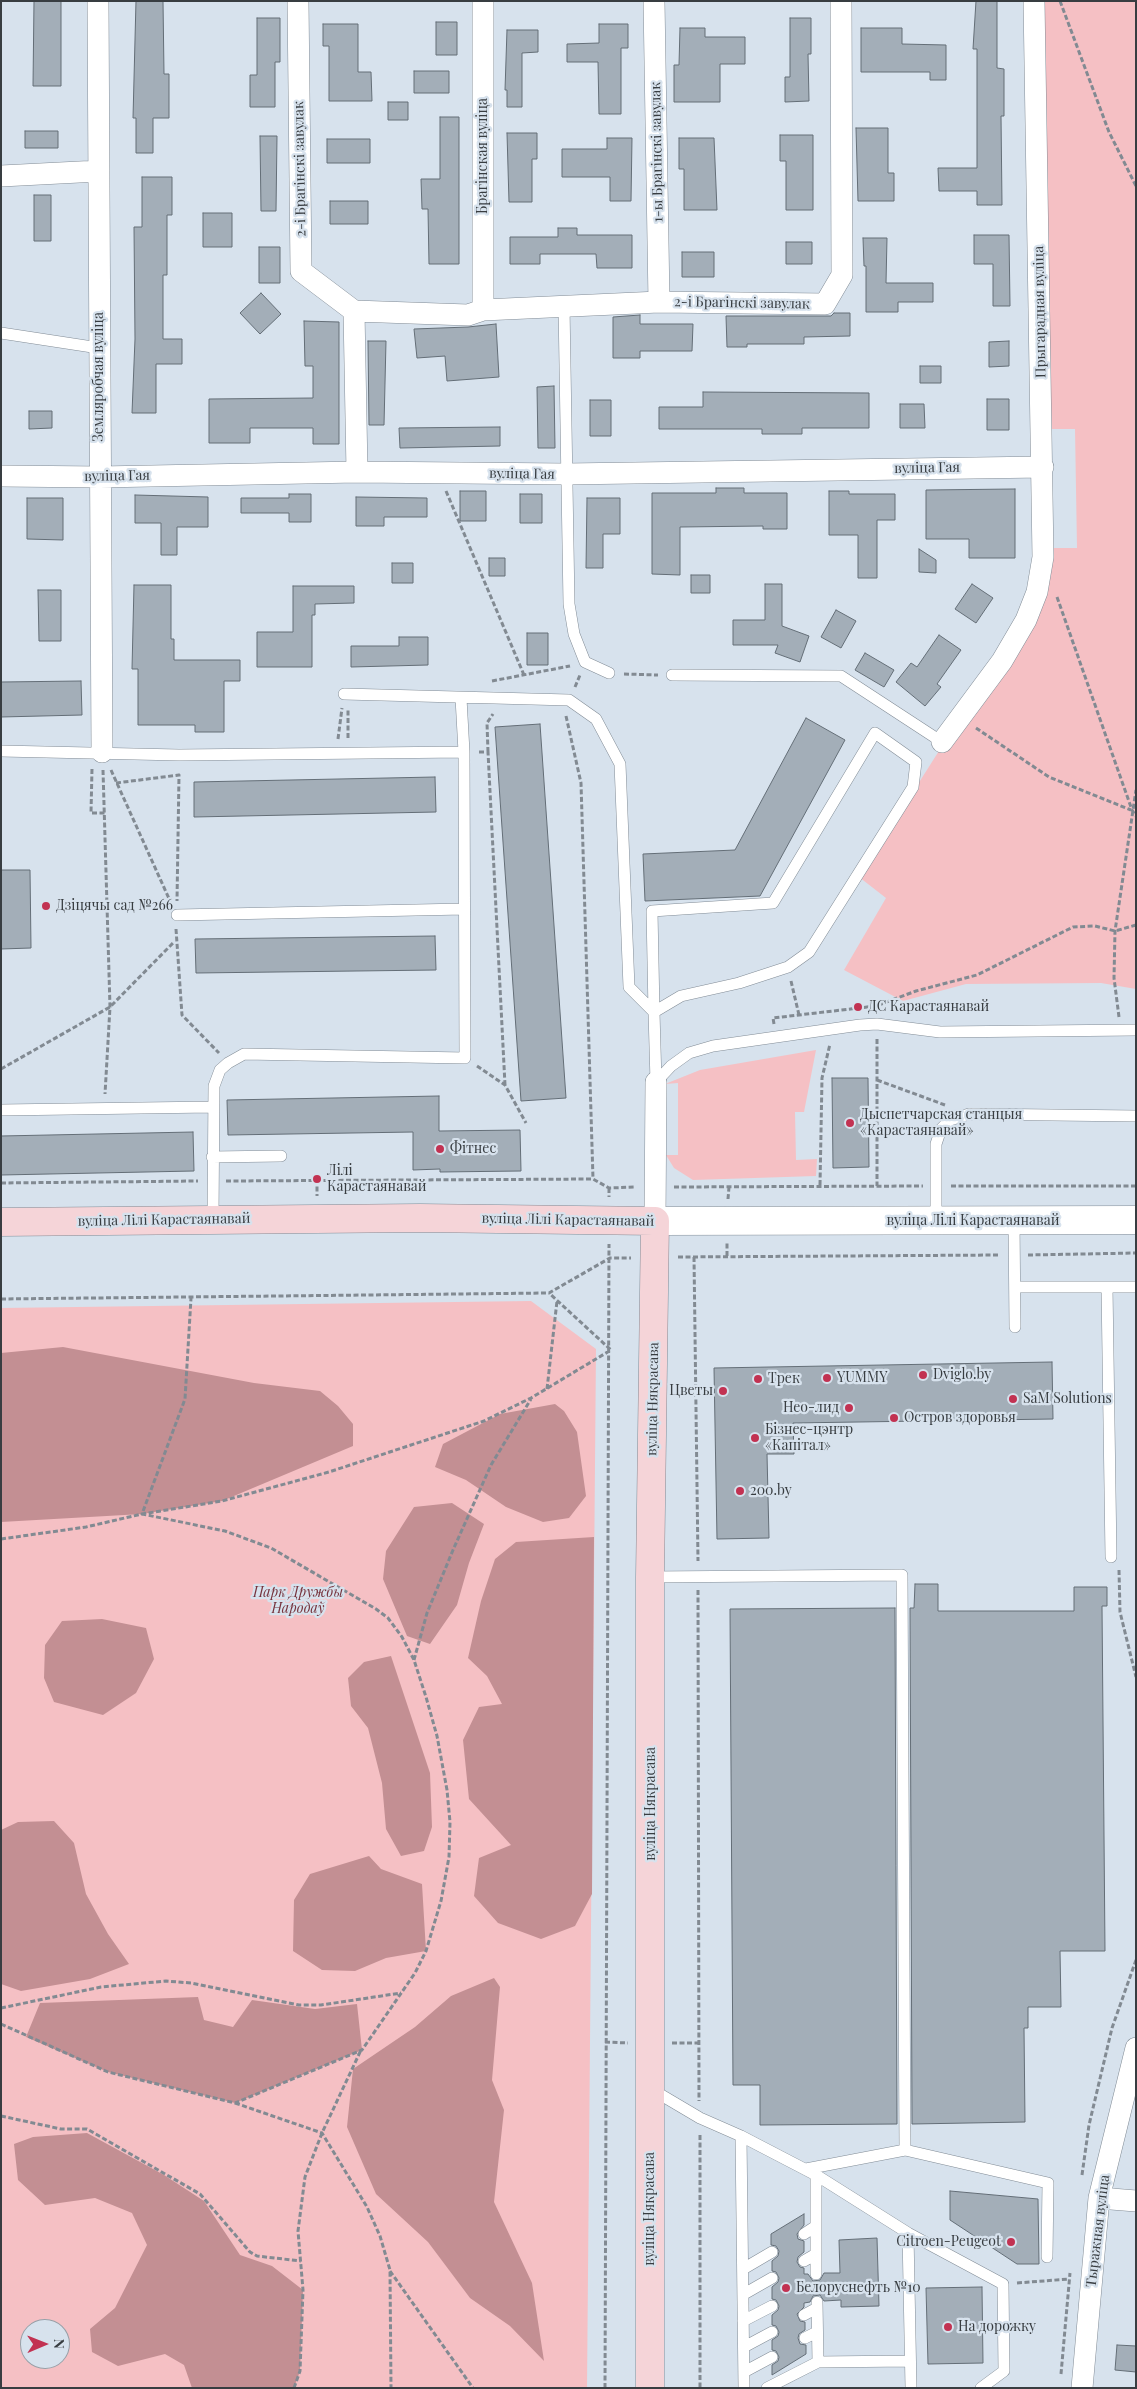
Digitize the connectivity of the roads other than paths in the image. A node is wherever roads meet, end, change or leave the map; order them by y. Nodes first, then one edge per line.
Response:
1 (98, 1) edge
2 (298, 1) edge
3 (483, 1) edge
4 (654, 1) edge
5 (841, 1) edge
6 (1034, 1) edge
7 (99, 171) junction
8 (1, 176) edge
9 (659, 302) junction
10 (564, 306) junction
11 (483, 310) junction
12 (354, 312) junction
13 (1, 333) edge
14 (99, 348) junction
15 (1043, 467) junction
16 (356, 472) junction
17 (566, 474) junction
18 (1, 476) edge
19 (100, 476) junction
20 (609, 673) road end
21 (672, 675) road end
22 (346, 694) road end
23 (461, 698) junction
24 (942, 742) joint
25 (1, 751) edge
26 (98, 752) junction
27 (464, 752) junction
28 (464, 909) junction
29 (177, 915) road end
30 (654, 1012) junction
31 (1136, 1030) edge
32 (656, 1082) junction
33 (212, 1107) junction
34 (1, 1110) edge
35 (1136, 1116) edge
36 (281, 1156) dead end
37 (212, 1157) junction
38 (213, 1219) junction
39 (1136, 1220) edge
40 (655, 1221) junction
41 (1014, 1221) junction
42 (1, 1222) edge
43 (936, 1222) junction
44 (1136, 1286) edge
45 (1015, 1287) junction
46 (1107, 1287) junction
47 (1015, 1327) dead end
48 (1111, 1557) dead end
49 (650, 1577) junction
50 (1136, 2048) edge
51 (651, 2089) junction
52 (741, 2136) junction
53 (905, 2150) junction
54 (811, 2172) junction
55 (1099, 2198) junction
56 (1136, 2201) edge
57 (816, 2226) junction
58 (908, 2233) junction
59 (804, 2234) dead end
60 (772, 2252) dead end
61 (816, 2254) junction
62 (1047, 2257) dead end
63 (804, 2261) dead end
64 (743, 2269) junction
65 (816, 2274) dead end
66 (772, 2278) dead end
67 (744, 2294) junction
68 (772, 2306) dead end
69 (804, 2315) dead end
70 (743, 2321) junction
71 (772, 2332) dead end
72 (818, 2332) junction
73 (805, 2338) dead end
74 (744, 2346) junction
75 (772, 2357) dead end
76 (910, 2361) junction
77 (818, 2362) junction
78 (744, 2372) junction
79 (650, 2388) edge
80 (744, 2388) edge
81 (767, 2388) edge
82 (911, 2388) edge
83 (981, 2388) edge
84 (1082, 2388) edge

1 - 7 street, Земляробчая вуліца
2 - 12 street, 2-і Брагінскі завулак
3 - 11 street, Брагінская вуліца
4 - 9 street, 1-ы Брагінскі завулак
5 - 9 street, 2-і Брагінскі завулак
6 - 15 street, Прыгарадная вуліца
7 - 8 street
7 - 14 street, Земляробчая вуліца
9 - 10 street, 2-і Брагінскі завулак
10 - 11 street, 2-і Брагінскі завулак
10 - 17 lane
11 - 12 street, 2-і Брагінскі завулак
12 - 16 street
13 - 14 lane
14 - 19 street, Земляробчая вуліца
15 - 17 street, вуліца Гая
15 - 24 street, Прыгарадная вуліца
16 - 17 street, вуліца Гая
16 - 19 street, вуліца Гая
17 - 20 lane
18 - 19 street, вуліца Гая
19 - 26 street, Земляробчая вуліца
21 - 24 lane
22 - 23 lane
23 - 27 lane
23 - 30 lane
25 - 26 lane
26 - 27 lane
27 - 28 lane
28 - 29 lane
28 - 33 lane
30 - 30 lane
30 - 32 lane
31 - 32 lane
32 - 40 street
33 - 34 lane
33 - 37 lane
35 - 43 lane
36 - 37 lane
37 - 38 lane
38 - 40 main road, вуліца Лілі Карастаянавай
38 - 42 main road, вуліца Лілі Карастаянавай
39 - 41 street, вуліца Лілі Карастаянавай
40 - 43 street, вуліца Лілі Карастаянавай
40 - 49 main road, вуліца Някрасава
41 - 43 street, вуліца Лілі Карастаянавай
41 - 45 lane
44 - 46 lane
45 - 46 lane
45 - 47 lane
46 - 48 lane
49 - 51 main road, вуліца Някрасава
49 - 53 lane
50 - 55 street, Тыражная вуліца
51 - 52 lane
51 - 79 main road, вуліца Някрасава
52 - 54 lane
52 - 64 lane
53 - 54 lane
53 - 62 lane
54 - 57 lane
54 - 58 lane
55 - 56 street
55 - 84 street, Тыражная вуліца
57 - 59 lane
57 - 61 lane
58 - 76 lane
58 - 83 lane
60 - 64 lane
61 - 63 lane
61 - 65 lane
64 - 67 lane
66 - 67 lane
67 - 70 lane
68 - 70 lane
69 - 72 lane
70 - 74 lane
71 - 74 lane
72 - 73 lane
72 - 77 lane
74 - 78 lane
75 - 78 lane
76 - 77 lane
76 - 82 lane
77 - 81 lane
78 - 80 lane

